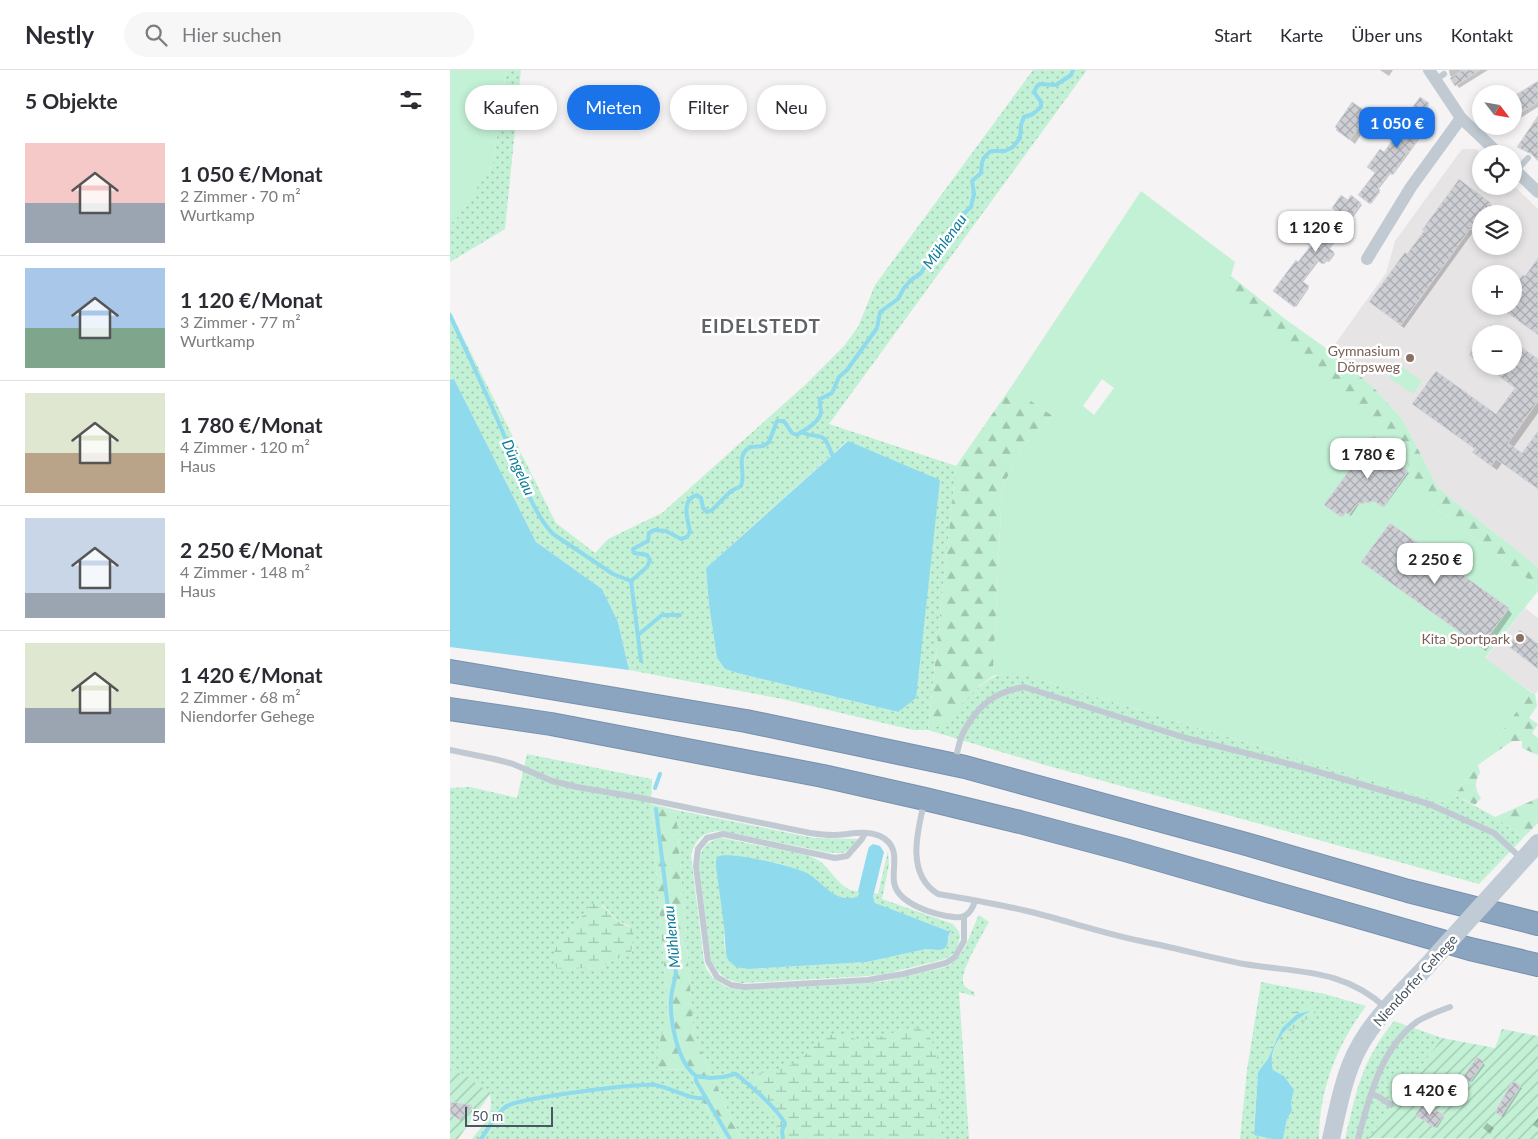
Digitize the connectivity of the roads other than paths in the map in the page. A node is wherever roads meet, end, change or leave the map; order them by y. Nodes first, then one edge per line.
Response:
1 (1436, 75) edge
2 (1460, 118) junction
3 (1489, 145) edge
4 (1528, 158) dead end
5 (1522, 164) edge
6 (1522, 177) edge
7 (1538, 192) edge
8 (1367, 259) dead end
9 (450, 672) edge
10 (450, 709) edge
11 (450, 750) edge
12 (954, 765) junction
13 (925, 798) junction
14 (865, 833) junction
15 (1538, 843) edge
16 (1523, 860) junction
17 (975, 901) junction
18 (964, 917) junction
19 (1538, 924) edge
20 (1538, 965) edge
21 (1450, 1007) dead end
22 (1387, 1009) junction
23 (1372, 1094) junction
24 (1391, 1104) dead end
25 (1331, 1139) edge
26 (1358, 1139) edge

1 - 2 street
2 - 3 street
2 - 8 street
4 - 5 lane
6 - 7 street
9 - 12 highway
10 - 13 highway
11 - 14 lane
12 - 16 lane
12 - 19 highway
13 - 17 lane
13 - 20 highway
14 - 18 lane
14 - 18 lane
15 - 16 street, Niendorfer Gehege
16 - 22 street, Niendorfer Gehege, bridge
17 - 18 lane
17 - 22 lane
21 - 23 lane
22 - 25 street, Niendorfer Gehege
23 - 24 lane
23 - 26 lane

